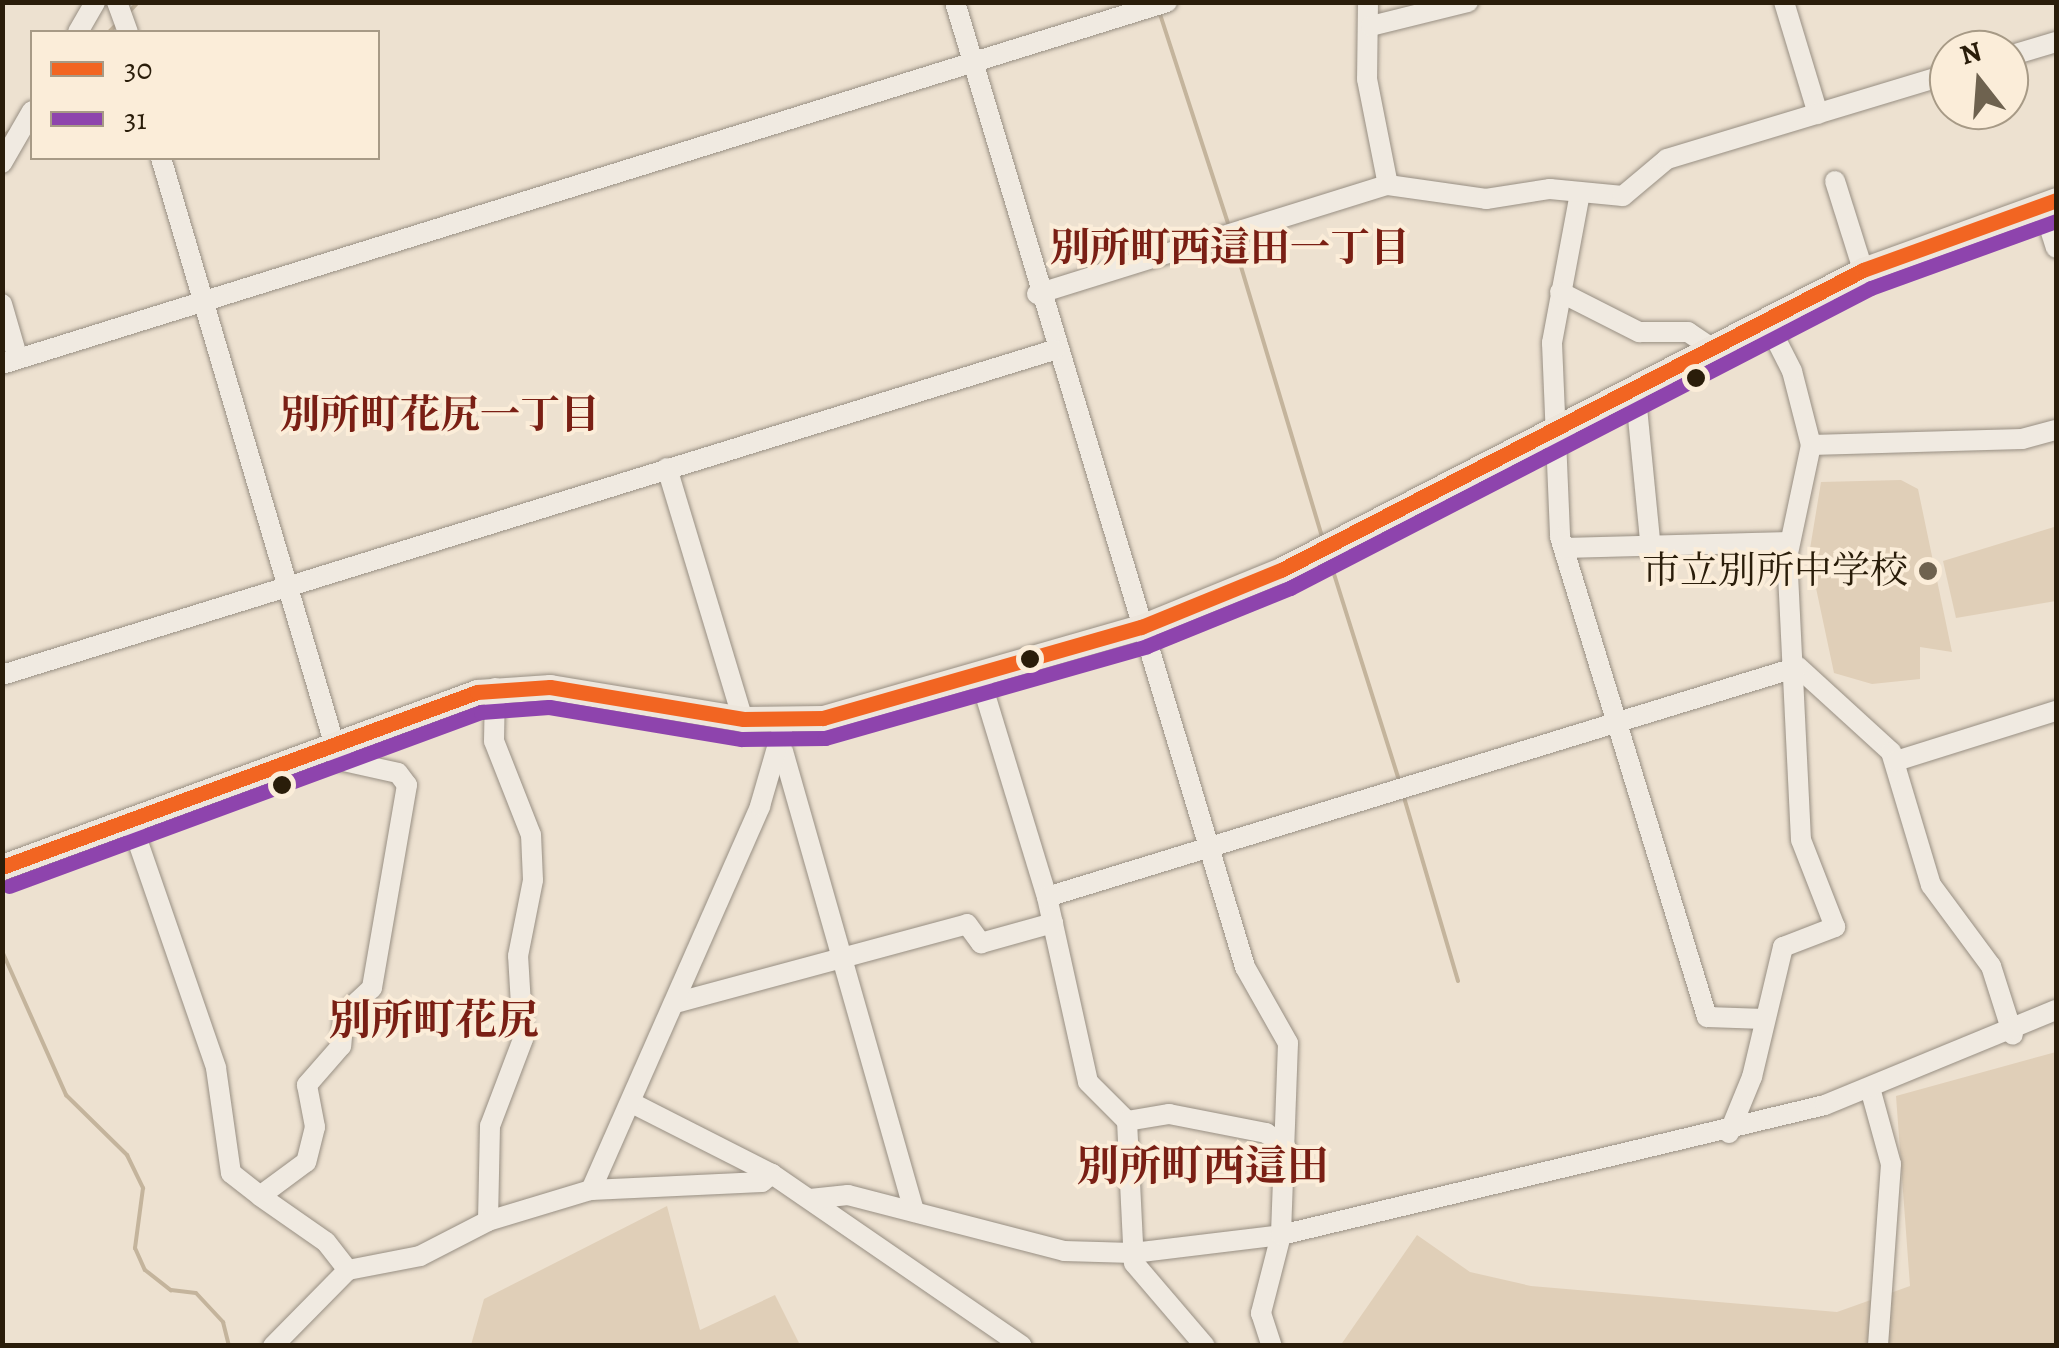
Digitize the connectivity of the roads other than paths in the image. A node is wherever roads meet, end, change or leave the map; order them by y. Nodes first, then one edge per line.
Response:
1 (95, 2) edge
2 (117, 2) edge
3 (955, 2) edge
4 (1168, 2) edge
5 (1368, 2) edge
6 (1468, 2) edge
7 (1784, 2) edge
8 (1371, 26) junction
9 (79, 30) edge
10 (127, 30) edge
11 (2056, 42) edge
12 (2029, 50) edge
13 (972, 62) junction
14 (1929, 80) edge
15 (30, 114) edge
16 (1818, 114) junction
17 (162, 160) edge
18 (2, 163) edge
19 (1835, 181) dead end
20 (1388, 185) junction
21 (1580, 193) junction
22 (2049, 202) edge
23 (2056, 248) edge
24 (1863, 270) junction
25 (1560, 292) junction
26 (1037, 294) junction
27 (2, 304) edge
28 (200, 304) junction
29 (1766, 320) junction
30 (1712, 348) junction
31 (1054, 350) junction
32 (10, 361) edge
33 (1635, 387) junction
34 (1557, 428) junction
35 (2056, 430) edge
36 (1810, 445) junction
37 (667, 468) junction
38 (1790, 542) junction
39 (1564, 548) junction
40 (1652, 549) junction
41 (286, 583) junction
42 (1141, 627) junction
43 (1798, 667) junction
44 (2, 675) edge
45 (980, 678) junction
46 (495, 688) junction
47 (2056, 711) edge
48 (744, 719) junction
49 (785, 720) junction
50 (1618, 722) junction
51 (335, 746) junction
52 (783, 750) junction
53 (1896, 761) junction
54 (130, 819) junction
55 (1207, 849) junction
56 (2, 868) edge
57 (1046, 898) junction
58 (1053, 923) junction
59 (848, 958) junction
60 (675, 1003) junction
61 (2056, 1010) edge
62 (1765, 1019) junction
63 (2013, 1035) junction
64 (1870, 1088) junction
65 (632, 1103) junction
66 (1127, 1121) junction
67 (1729, 1133) junction
68 (1286, 1147) junction
69 (772, 1174) junction
70 (592, 1190) junction
71 (260, 1196) junction
72 (810, 1199) junction
73 (914, 1212) junction
74 (488, 1221) junction
75 (1281, 1235) junction
76 (1133, 1253) junction
77 (348, 1270) junction
78 (273, 1346) edge
79 (1022, 1346) edge
80 (1205, 1346) edge
81 (1272, 1346) edge
82 (1878, 1346) edge

1 - 9 street
2 - 10 street
3 - 13 street
4 - 13 street
5 - 8 street
6 - 8 street
7 - 16 street
8 - 20 street
11 - 12 street
13 - 26 street
13 - 28 street
14 - 16 street
15 - 18 street
16 - 21 street
17 - 28 street
19 - 24 street
20 - 21 street
20 - 26 street
21 - 25 street
22 - 23 street
22 - 24 main road
24 - 29 main road
25 - 30 street
25 - 34 street
26 - 31 street
27 - 32 street
28 - 32 street
28 - 41 street
29 - 30 main road
29 - 36 street
30 - 33 main road
31 - 37 street
31 - 42 street
33 - 34 main road
33 - 40 street
34 - 39 street
34 - 42 main road
35 - 36 street
36 - 38 street
37 - 41 street
37 - 48 street
38 - 40 street
38 - 43 street
39 - 40 street
39 - 50 street
41 - 44 street
41 - 51 street
42 - 45 main road
42 - 55 street
43 - 50 street
43 - 53 street
43 - 62 street
45 - 49 main road
45 - 57 street
46 - 48 main road
46 - 51 main road
46 - 74 street
47 - 53 street
48 - 49 main road
49 - 52 street
50 - 55 street
50 - 62 street
51 - 54 main road
51 - 71 street
52 - 59 street
52 - 60 street
53 - 63 street
54 - 56 main road
54 - 71 street
55 - 57 street
55 - 68 street
57 - 58 street
58 - 59 street
58 - 66 street
59 - 60 street
59 - 73 street
60 - 65 street
61 - 63 street
62 - 67 street
63 - 64 street
64 - 67 street
64 - 82 street
65 - 69 street
65 - 70 street
66 - 68 street
66 - 76 street
67 - 75 street
68 - 75 street
69 - 70 street
69 - 72 street
70 - 74 street
71 - 77 street
72 - 73 street
72 - 79 street
73 - 76 street
74 - 77 street
75 - 76 street
75 - 81 street
76 - 80 street
77 - 78 street

